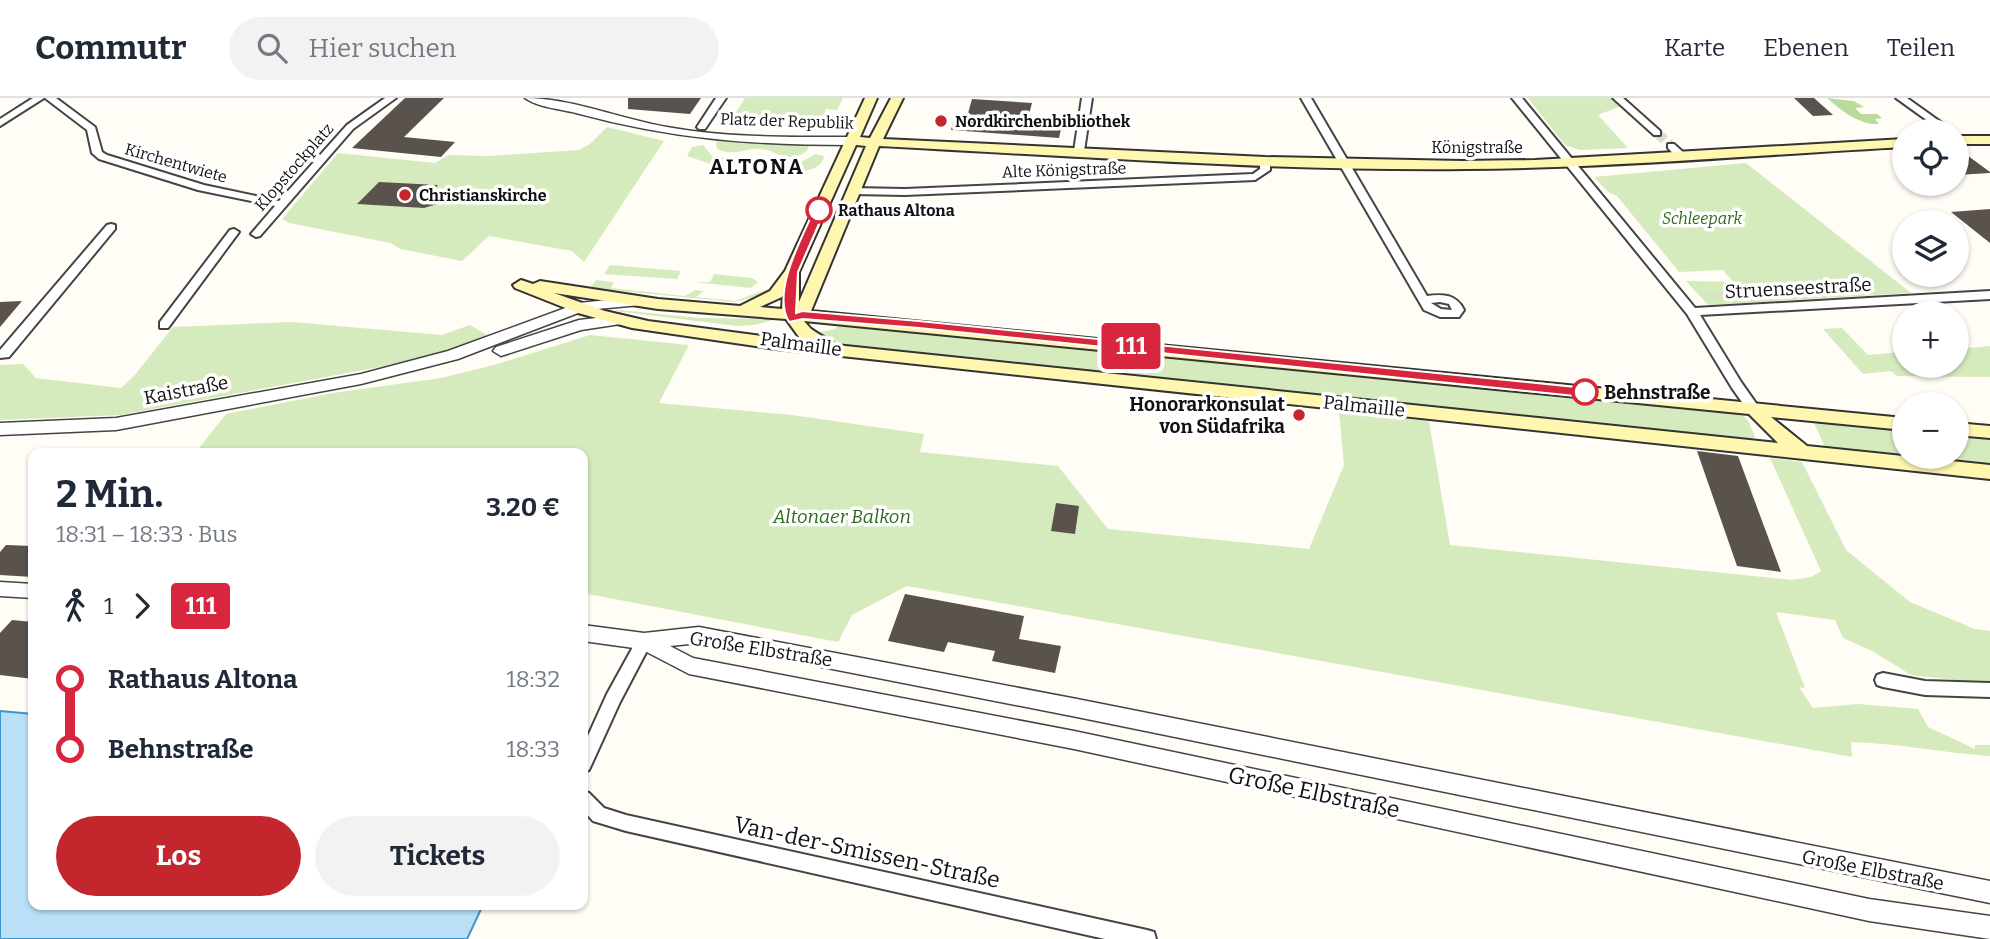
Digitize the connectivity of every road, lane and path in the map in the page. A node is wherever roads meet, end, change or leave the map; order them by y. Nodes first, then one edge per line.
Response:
1 (39, 98) edge
2 (50, 98) edge
3 (391, 98) edge
4 (531, 98) edge
5 (721, 98) edge
6 (871, 98) edge
7 (897, 98) edge
8 (1087, 98) edge
9 (1306, 98) edge
10 (1517, 98) edge
11 (1618, 98) edge
12 (1901, 98) edge
13 (1931, 119) edge
14 (0, 123) edge
15 (700, 131) junction
16 (1657, 133) tunnel mouth
17 (853, 136) junction
18 (878, 137) junction
19 (1969, 139) edge
20 (1990, 140) edge
21 (1892, 143) edge
22 (1079, 151) junction
23 (1265, 161) junction
24 (1569, 162) junction
25 (1344, 163) junction
26 (852, 191) junction
27 (283, 205) junction
28 (111, 227) dead end
29 (234, 232) dead end
30 (256, 234) dead end
31 (792, 272) junction
32 (1990, 295) edge
33 (1424, 300) dead end
34 (635, 302) junction
35 (580, 308) junction
36 (597, 309) junction
37 (739, 309) junction
38 (1692, 312) junction
39 (795, 316) junction
40 (622, 320) junction
41 (164, 325) dead end
42 (739, 335) junction
43 (834, 349) junction
44 (0, 354) edge
45 (1754, 409) junction
46 (1892, 423) edge
47 (0, 429) edge
48 (1969, 430) edge
49 (1990, 432) edge
50 (1804, 453) junction
51 (1990, 472) edge
52 (0, 589) edge
53 (28, 591) edge
54 (588, 632) edge
55 (644, 641) junction
56 (1883, 680) dead end
57 (1990, 690) edge
58 (588, 755) edge
59 (588, 804) edge
60 (1990, 892) edge
61 (1990, 928) edge
62 (1147, 939) edge

1 - 14 street
2 - 27 street, Kirchentwiete
3 - 27 street, Klopstockplatz
4 - 15 street, Platz der Republik
5 - 15 street
6 - 17 main road
7 - 18 main road
8 - 22 street
9 - 25 street
10 - 24 street
11 - 16 street
12 - 13 street
15 - 17 street, Platz der Republik
17 - 18 main road, Platz der Republik
17 - 31 main road
18 - 22 main road, Königstraße
18 - 26 main road
19 - 20 main road
21 - 24 main road, Königstraße
22 - 23 main road, Königstraße
23 - 25 main road, Königstraße
23 - 26 street, Alte Königstraße
24 - 25 main road, Königstraße
24 - 38 street
25 - 33 street
26 - 39 main road
27 - 30 street, Klopstockplatz
28 - 44 street
29 - 41 street
31 - 37 main road
31 - 39 main road
32 - 38 street, Struenseestraße
34 - 35 main road, Palmaille
34 - 36 street, Palmaille
34 - 37 main road, Palmaille
35 - 36 main road, Palmaille
35 - 40 street, Kaistraße
35 - 47 street, Kaistraße
36 - 40 main road, Palmaille
37 - 39 main road, Palmaille
38 - 45 street
39 - 42 main road, Palmaille
39 - 43 main road
39 - 45 main road, Palmaille
40 - 42 main road, Palmaille
42 - 43 main road, Palmaille
43 - 50 main road, Palmaille
45 - 46 main road, Palmaille
45 - 50 main road
48 - 49 main road
50 - 51 main road, Palmaille
52 - 53 street
54 - 55 street, Große Elbstraße
55 - 58 street
55 - 60 street, Große Elbstraße
55 - 61 street, Große Elbstraße
56 - 57 street
59 - 62 street, Van-der-Smissen-Straße

